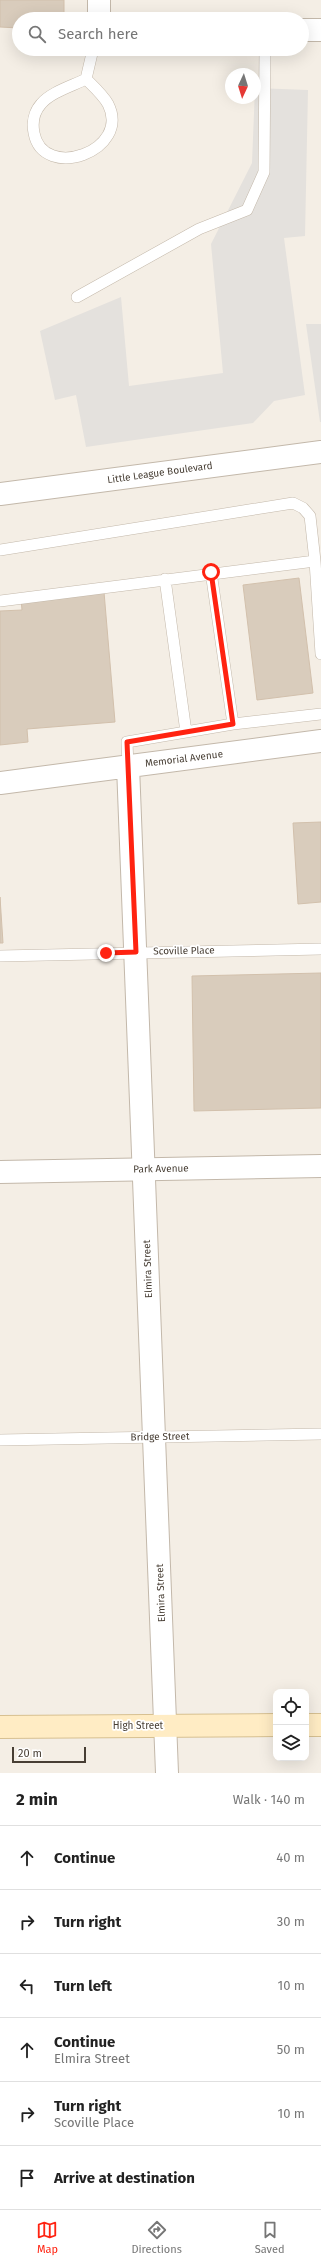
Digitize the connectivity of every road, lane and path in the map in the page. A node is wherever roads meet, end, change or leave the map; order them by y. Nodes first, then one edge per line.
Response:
1 (99, 0) edge
2 (99, 12) edge
3 (309, 30) edge
4 (321, 30) edge
5 (91, 56) edge
6 (265, 56) edge
7 (86, 79) junction
8 (77, 297) dead end
9 (321, 452) edge
10 (0, 494) edge
11 (0, 550) edge
12 (315, 561) junction
13 (211, 572) junction
14 (165, 579) junction
15 (0, 601) edge
16 (321, 654) edge
17 (321, 714) edge
18 (233, 724) junction
19 (186, 732) junction
20 (321, 741) edge
21 (128, 766) junction
22 (0, 783) edge
23 (321, 949) edge
24 (136, 952) junction
25 (0, 956) edge
26 (321, 1166) edge
27 (144, 1170) junction
28 (0, 1172) edge
29 (321, 1434) edge
30 (154, 1437) junction
31 (0, 1440) edge
32 (273, 1725) edge
33 (309, 1725) edge
34 (321, 1725) edge
35 (166, 1726) junction
36 (0, 1727) edge
37 (167, 1773) edge

1 - 2 street
3 - 4 street
5 - 7 lane
6 - 8 lane
7 - 7 lane
9 - 10 street, Little League Boulevard
11 - 12 lane
12 - 13 lane
12 - 16 lane
13 - 14 lane
13 - 18 lane
14 - 15 lane
14 - 19 lane
17 - 18 lane
18 - 19 lane
19 - 21 lane
20 - 21 street, Memorial Avenue
21 - 22 street, Memorial Avenue
21 - 24 street, Elmira Street
23 - 24 lane, Scoville Place
24 - 25 lane, Scoville Place
24 - 27 street, Elmira Street
26 - 27 street, Park Avenue
27 - 28 street, Park Avenue
27 - 30 street, Elmira Street
29 - 30 lane, Bridge Street
30 - 31 lane, Bridge Street
30 - 35 street, Elmira Street
32 - 35 main road, High Street
33 - 34 main road
35 - 36 main road, High Street
35 - 37 street, Elmira Street

